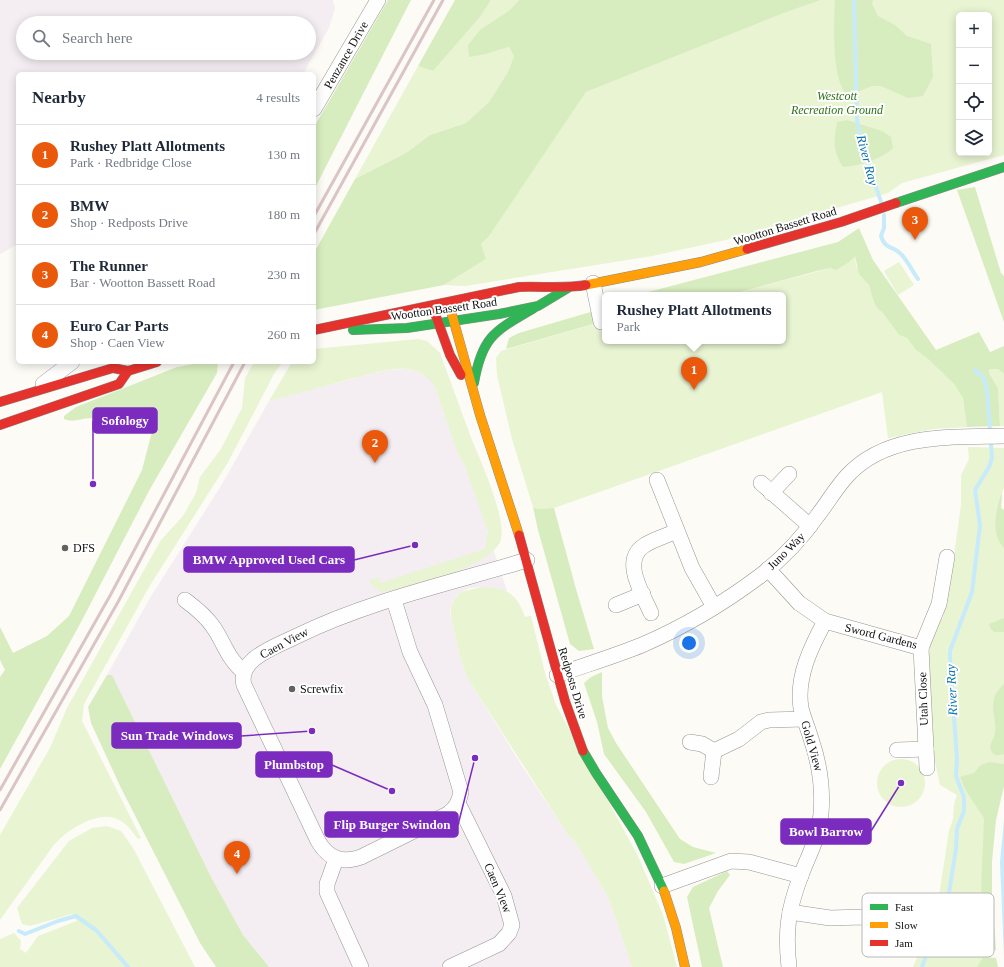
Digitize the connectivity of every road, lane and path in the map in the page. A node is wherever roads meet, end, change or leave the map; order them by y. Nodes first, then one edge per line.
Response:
1 (378, 0) edge
2 (316, 106) edge
3 (1004, 167) edge
4 (593, 284) junction
5 (568, 288) junction
6 (448, 301) junction
7 (432, 305) junction
8 (538, 306) junction
9 (455, 322) junction
10 (601, 322) dead end
11 (439, 324) junction
12 (316, 329) edge
13 (69, 364) edge
14 (151, 364) edge
15 (128, 371) junction
16 (32, 392) junction
17 (472, 392) junction
18 (0, 402) edge
19 (0, 425) edge
20 (1002, 436) edge
21 (789, 474) dead end
22 (657, 480) dead end
23 (810, 526) junction
24 (676, 532) junction
25 (947, 557) dead end
26 (527, 560) junction
27 (768, 569) junction
28 (643, 594) junction
29 (185, 600) dead end
30 (394, 600) junction
31 (616, 605) dead end
32 (714, 607) junction
33 (651, 613) dead end
34 (825, 621) junction
35 (921, 648) junction
36 (244, 672) junction
37 (557, 675) junction
38 (804, 719) junction
39 (690, 742) dead end
40 (926, 749) junction
41 (897, 750) dead end
42 (714, 751) junction
43 (927, 768) dead end
44 (711, 777) dead end
45 (458, 803) junction
46 (336, 859) junction
47 (801, 876) junction
48 (662, 886) junction
49 (790, 912) junction
50 (862, 917) edge
51 (361, 967) edge
52 (450, 967) edge
53 (685, 967) edge
54 (789, 967) edge

1 - 2 street, Penzance Drive
3 - 4 main road, Wootton Bassett Road
4 - 5 main road, Wootton Bassett Road
4 - 10 street
5 - 6 main road, Wootton Bassett Road
5 - 8 main road, Wootton Bassett Road
6 - 7 main road, Wootton Bassett Road
6 - 9 main road, Redposts Drive
7 - 11 main road, Redposts Drive
7 - 12 main road, Wootton Bassett Road
8 - 9 main road, Wootton Bassett Road
8 - 17 main road
9 - 11 main road, Wootton Bassett Road
9 - 17 main road, Redposts Drive
11 - 12 main road, Wootton Bassett Road
11 - 17 main road, Redposts Drive
13 - 16 street
14 - 15 main road
15 - 16 main road
15 - 19 main road
16 - 18 main road
17 - 26 main road, Redposts Drive
20 - 23 street, Juno Way
21 - 23 street
22 - 24 street
23 - 27 street, Juno Way
24 - 28 street
24 - 32 street
25 - 35 street, Sword Gardens
26 - 30 street, Caen View
26 - 37 main road, Redposts Drive
27 - 32 street, Juno Way
27 - 34 street, Sword Gardens
28 - 31 street
28 - 33 street
29 - 36 street
30 - 36 street, Caen View
30 - 45 street, Caen View
32 - 37 street, Juno Way
34 - 35 street, Sword Gardens
34 - 38 street, Gold View
35 - 40 street, Utah Close
36 - 46 street
37 - 48 main road, Redposts Drive
38 - 42 street
38 - 47 street, Gold View
39 - 42 street
40 - 41 street
40 - 43 street, Utah Close
42 - 44 street
45 - 46 street
45 - 52 street, Caen View
46 - 51 street
47 - 48 street
47 - 49 street, Gold View
48 - 53 main road, Redposts Drive
49 - 50 street
49 - 54 street, Gold View

